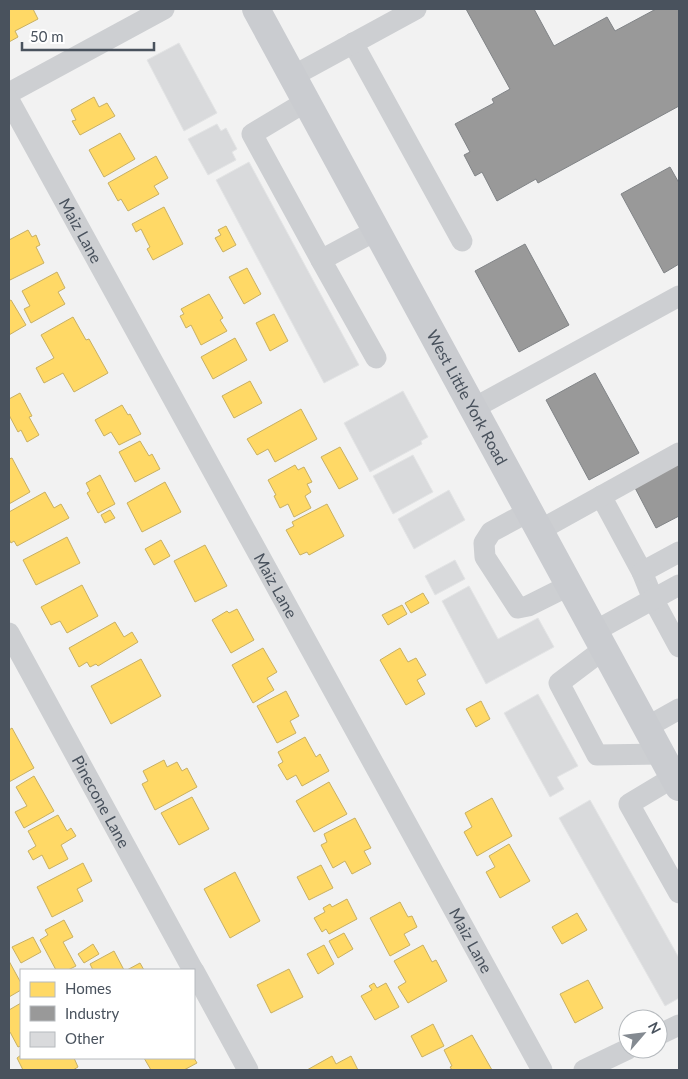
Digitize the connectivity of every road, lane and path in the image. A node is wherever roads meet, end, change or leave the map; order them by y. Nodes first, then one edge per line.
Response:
1 (164, 9) edge
2 (256, 9) edge
3 (416, 9) edge
4 (353, 43) junction
5 (293, 76) junction
6 (9, 93) edge
7 (9, 100) edge
8 (307, 101) junction
9 (377, 230) junction
10 (462, 242) dead end
11 (321, 260) junction
12 (679, 296) edge
13 (376, 358) dead end
14 (474, 408) junction
15 (679, 453) edge
16 (601, 496) junction
17 (535, 520) junction
18 (679, 552) edge
19 (642, 572) junction
20 (570, 585) junction
21 (679, 585) edge
22 (653, 599) junction
23 (673, 620) edge
24 (9, 633) edge
25 (600, 640) junction
26 (679, 647) edge
27 (679, 709) edge
28 (647, 727) junction
29 (661, 754) junction
30 (677, 782) edge
31 (673, 866) edge
32 (679, 893) edge
33 (193, 969) edge
34 (195, 973) edge
35 (618, 1054) edge
36 (248, 1070) edge
37 (542, 1070) edge
38 (584, 1070) edge

1 - 6 street
2 - 5 main road, West Little York Road
3 - 4 street
4 - 5 street
4 - 10 street
5 - 8 main road, West Little York Road
7 - 37 street, Maiz Lane
8 - 9 main road, West Little York Road
8 - 11 street
9 - 11 street
9 - 14 main road, West Little York Road
11 - 13 street
12 - 14 street
14 - 17 main road, West Little York Road
15 - 16 street
16 - 17 street
16 - 19 street
17 - 20 main road, West Little York Road
17 - 20 street
18 - 19 street
19 - 22 street
20 - 25 main road, West Little York Road
21 - 22 street
22 - 23 street
22 - 25 street
23 - 26 street
24 - 33 street, Pinecone Lane
25 - 28 main road, West Little York Road
25 - 29 street
27 - 28 street
28 - 29 main road, West Little York Road
29 - 30 main road, West Little York Road
30 - 31 street
31 - 32 street
34 - 36 street, Pinecone Lane
35 - 38 street

